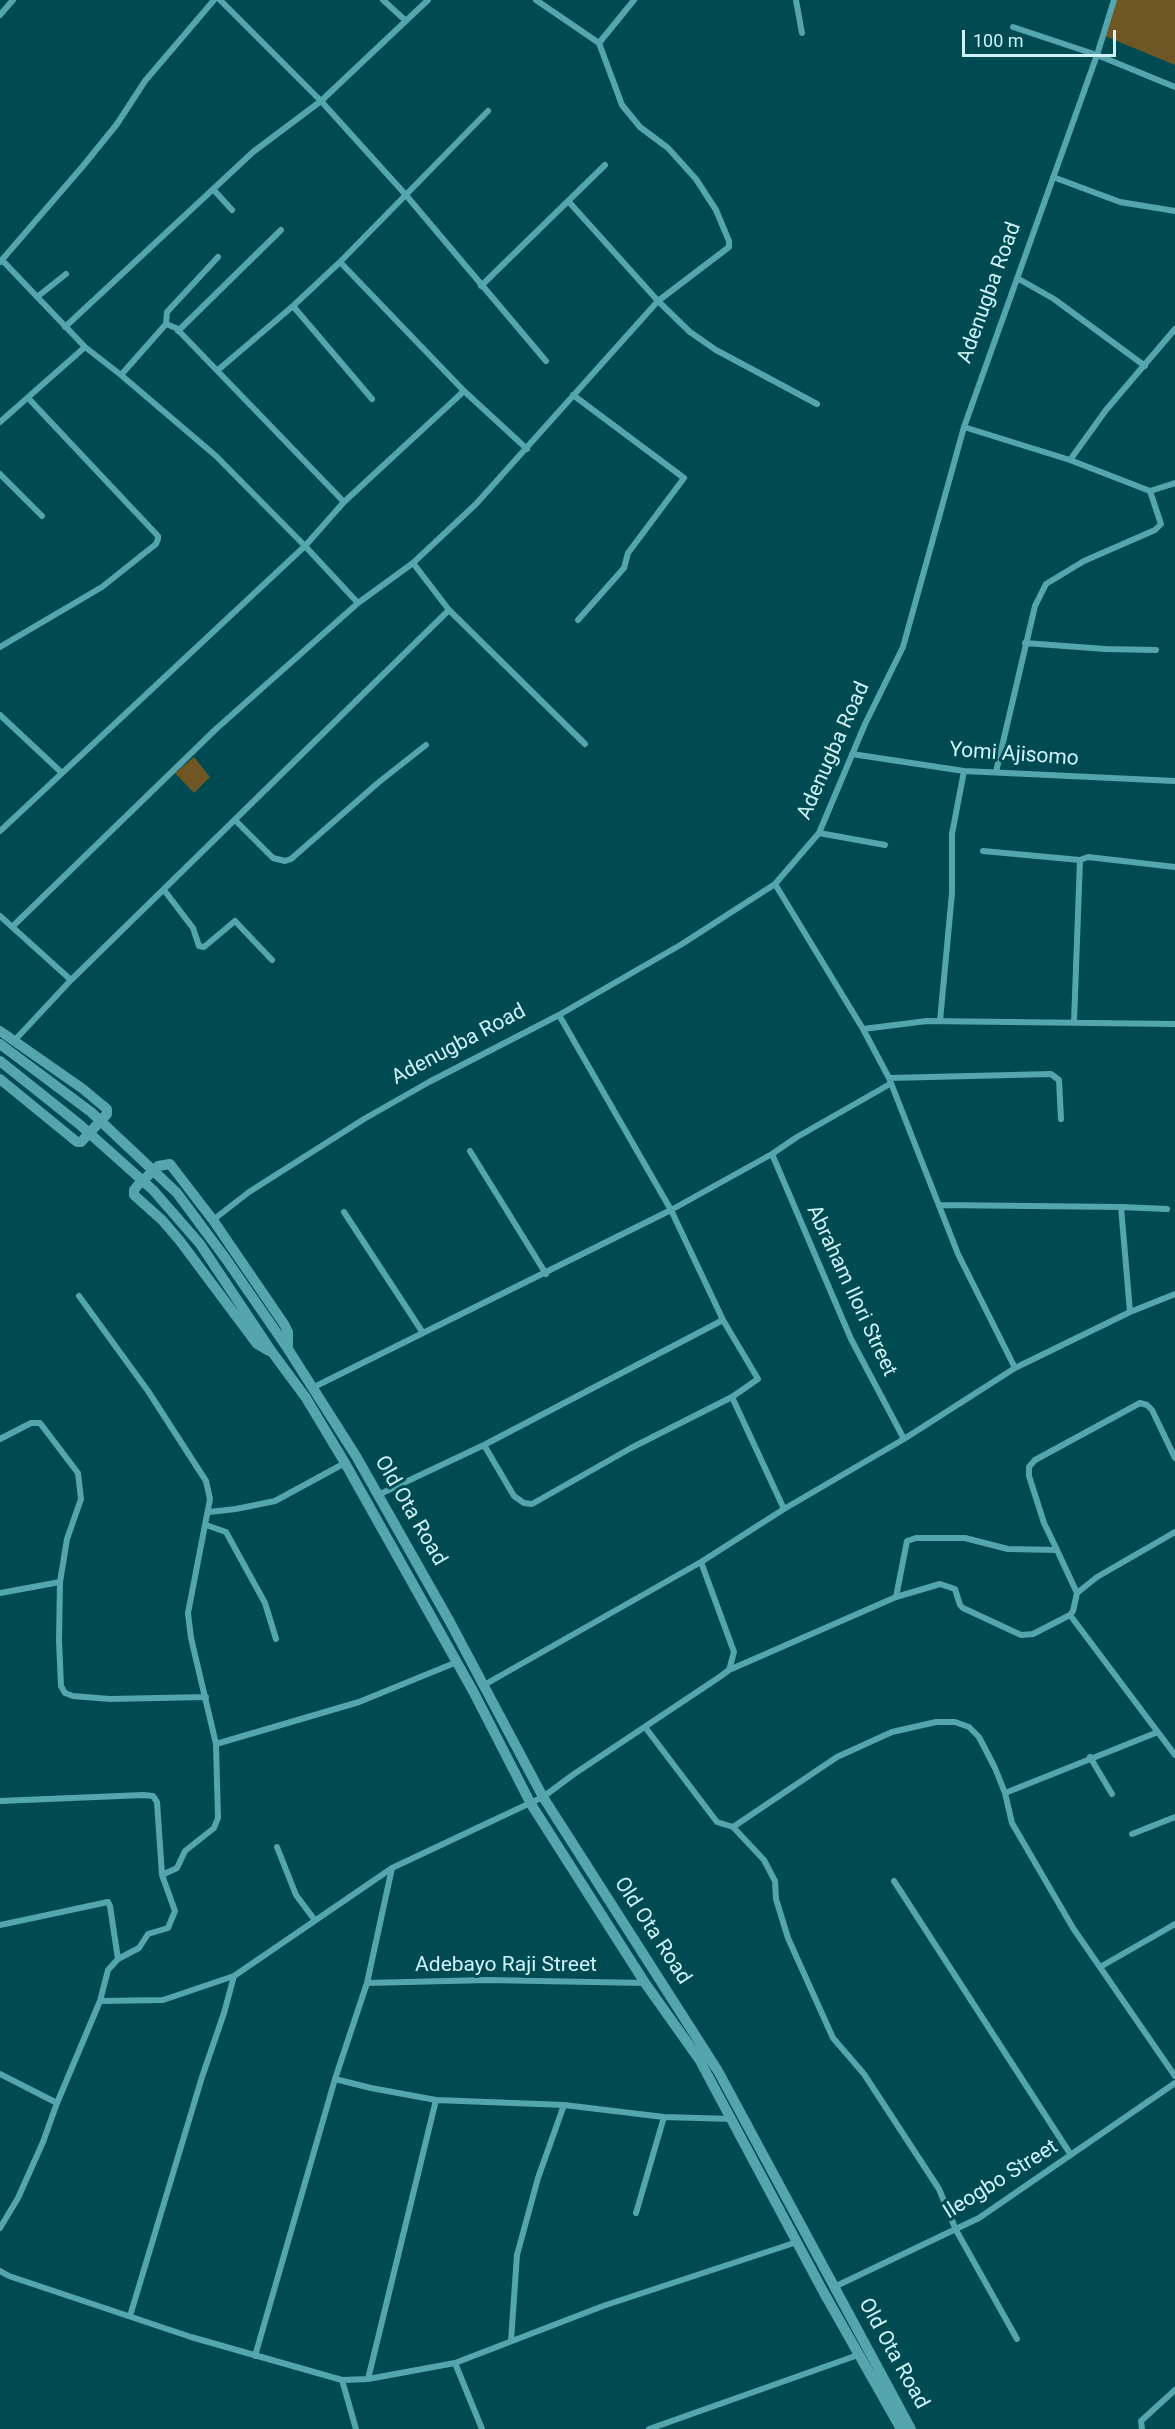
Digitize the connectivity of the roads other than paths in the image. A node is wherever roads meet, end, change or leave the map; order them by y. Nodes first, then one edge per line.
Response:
1 (14, 0) edge
2 (214, 0) edge
3 (220, 0) edge
4 (383, 0) edge
5 (428, 0) edge
6 (536, 0) edge
7 (634, 0) edge
8 (796, 0) edge
9 (1114, 0) edge
10 (0, 15) edge
11 (405, 21) junction
12 (1013, 27) dead end
13 (802, 33) dead end
14 (598, 43) junction
15 (1097, 55) junction
16 (1175, 87) edge
17 (321, 101) junction
18 (488, 111) dead end
19 (605, 165) dead end
20 (1053, 177) junction
21 (213, 189) junction
22 (405, 194) junction
23 (568, 202) junction
24 (232, 210) dead end
25 (1175, 211) edge
26 (281, 230) dead end
27 (219, 257) dead end
28 (1, 261) edge
29 (340, 261) junction
30 (66, 274) dead end
31 (1017, 278) junction
32 (481, 286) junction
33 (37, 297) junction
34 (658, 301) junction
35 (293, 306) junction
36 (166, 324) junction
37 (65, 327) junction
38 (1175, 329) edge
39 (178, 331) junction
40 (85, 347) junction
41 (546, 361) dead end
42 (1144, 366) junction
43 (218, 370) junction
44 (121, 375) junction
45 (464, 391) junction
46 (573, 395) junction
47 (29, 399) junction
48 (372, 399) dead end
49 (817, 404) dead end
50 (0, 422) edge
51 (964, 427) junction
52 (526, 449) junction
53 (1070, 460) junction
54 (0, 474) edge
55 (1175, 483) edge
56 (1150, 491) junction
57 (344, 502) junction
58 (42, 516) dead end
59 (305, 546) junction
60 (413, 563) junction
61 (358, 603) junction
62 (449, 610) junction
63 (578, 620) dead end
64 (1025, 643) junction
65 (0, 647) edge
66 (1156, 650) dead end
67 (0, 715) edge
68 (585, 744) dead end
69 (426, 745) dead end
70 (852, 754) junction
71 (964, 771) junction
72 (996, 772) junction
73 (62, 773) junction
74 (1175, 782) edge
75 (236, 820) junction
76 (0, 831) edge
77 (819, 833) junction
78 (885, 845) dead end
79 (983, 851) dead end
80 (1080, 860) junction
81 (1175, 867) edge
82 (775, 885) junction
83 (164, 890) junction
84 (0, 916) edge
85 (12, 927) junction
86 (272, 960) dead end
87 (71, 980) junction
88 (559, 1015) junction
89 (939, 1021) junction
90 (1074, 1022) junction
91 (1175, 1024) edge
92 (863, 1029) junction
93 (0, 1031) edge
94 (14, 1041) junction
95 (0, 1044) edge
96 (0, 1061) edge
97 (0, 1079) edge
98 (889, 1081) junction
99 (1061, 1119) dead end
100 (470, 1151) dead end
101 (772, 1154) junction
102 (939, 1205) junction
103 (1121, 1207) junction
104 (1167, 1209) dead end
105 (671, 1210) junction
106 (344, 1212) dead end
107 (213, 1220) junction
108 (546, 1274) junction
109 (79, 1296) dead end
110 (1173, 1297) edge
111 (1130, 1311) junction
112 (723, 1320) junction
113 (423, 1333) junction
114 (288, 1348) junction
115 (272, 1352) junction
116 (1015, 1368) junction
117 (312, 1388) junction
118 (732, 1397) junction
119 (0, 1439) edge
120 (904, 1439) junction
121 (484, 1445) junction
122 (1175, 1458) edge
123 (345, 1462) junction
124 (378, 1495) junction
125 (784, 1509) junction
126 (209, 1512) junction
127 (206, 1525) junction
128 (1175, 1532) edge
129 (1057, 1550) junction
130 (701, 1562) junction
131 (60, 1582) junction
132 (0, 1593) edge
133 (1077, 1593) junction
134 (896, 1597) junction
135 (1070, 1615) junction
136 (276, 1639) dead end
137 (457, 1662) junction
138 (729, 1670) junction
139 (483, 1685) junction
140 (206, 1697) junction
141 (645, 1726) junction
142 (1158, 1732) junction
143 (216, 1744) junction
144 (1175, 1755) edge
145 (1090, 1757) junction
146 (1005, 1793) junction
147 (1112, 1794) dead end
148 (543, 1797) junction
149 (0, 1802) edge
150 (531, 1804) junction
151 (1175, 1817) edge
152 (733, 1827) junction
153 (1132, 1834) dead end
154 (277, 1847) dead end
155 (392, 1868) junction
156 (162, 1875) junction
157 (894, 1881) dead end
158 (314, 1919) junction
159 (1175, 1924) edge
160 (0, 1925) edge
161 (118, 1959) junction
162 (1100, 1967) junction
163 (234, 1976) junction
164 (367, 1983) junction
165 (645, 1983) junction
166 (100, 2001) junction
167 (0, 2074) edge
168 (1175, 2076) edge
169 (335, 2079) junction
170 (1175, 2083) edge
171 (436, 2100) junction
172 (57, 2103) junction
173 (564, 2105) junction
174 (664, 2116) junction
175 (733, 2119) junction
176 (1071, 2155) junction
177 (636, 2213) dead end
178 (0, 2228) edge
179 (956, 2230) junction
180 (797, 2242) junction
181 (0, 2271) edge
182 (834, 2287) junction
183 (130, 2316) junction
184 (1017, 2339) dead end
185 (511, 2341) junction
186 (858, 2355) junction
187 (255, 2356) junction
188 (455, 2363) junction
189 (368, 2379) junction
190 (342, 2380) junction
191 (1175, 2390) edge
192 (356, 2429) edge
193 (482, 2429) edge
194 (649, 2429) edge
195 (901, 2429) edge
196 (911, 2429) edge
197 (1142, 2429) edge

1 - 10 street
2 - 28 street
3 - 17 street
4 - 11 street
5 - 11 street
6 - 14 street
7 - 14 street
8 - 13 street
9 - 15 street, Adenugba Road
11 - 17 street
12 - 15 street
14 - 34 street
15 - 16 street
15 - 20 street, Adenugba Road
17 - 21 street
17 - 22 street
18 - 22 street
19 - 23 street
20 - 25 street
20 - 31 street, Adenugba Road
21 - 24 street
21 - 37 street
22 - 29 street
22 - 32 street
23 - 32 street
23 - 34 street
26 - 39 street
27 - 36 street
28 - 33 street
29 - 35 street
29 - 45 street
30 - 33 street
31 - 42 street
31 - 51 street, Adenugba Road
32 - 41 street
33 - 37 street
34 - 46 street
34 - 49 street
35 - 43 street
35 - 48 street
36 - 39 street
36 - 44 street
37 - 40 street
38 - 42 street
39 - 43 street
40 - 44 street
40 - 47 street
42 - 53 street
43 - 57 street
44 - 59 street
45 - 52 street
45 - 57 street
46 - 52 street
46 - 63 street
47 - 50 street
47 - 65 street
51 - 53 street
51 - 70 street, Adenugba Road
52 - 60 street
53 - 56 street
54 - 58 street
55 - 56 street
56 - 64 street
57 - 59 street
59 - 61 street
59 - 73 street
60 - 61 street
60 - 62 street
61 - 85 street
62 - 68 street
62 - 75 street
64 - 66 street
64 - 72 street
67 - 73 street
69 - 75 street
70 - 71 street, Yomi Ajisomo
70 - 77 street, Adenugba Road
71 - 72 street, Yomi Ajisomo
71 - 89 street
72 - 74 street, Yomi Ajisomo
73 - 76 street
75 - 83 street
77 - 78 street
77 - 82 street, Adenugba Road
79 - 80 street
80 - 81 street
80 - 90 street
82 - 88 street, Adenugba Road
82 - 92 street
83 - 86 street
83 - 87 street
84 - 85 street
85 - 87 street
87 - 94 street
88 - 105 street
88 - 107 street, Adenugba Road
89 - 90 street
89 - 92 street
90 - 91 street
92 - 98 street
93 - 94 street
94 - 97 street
95 - 114 street
96 - 115 street
98 - 99 street
98 - 101 street
98 - 102 street
100 - 108 street
101 - 105 street
101 - 120 street, Abraham Ilori Street
102 - 103 street
102 - 116 street
103 - 104 street
103 - 111 street
105 - 108 street
105 - 112 street
106 - 113 street
107 - 114 street
107 - 115 street
108 - 113 street
109 - 126 street
110 - 111 street
111 - 116 street
112 - 118 street
112 - 121 street
113 - 117 street
114 - 117 street
115 - 123 street
116 - 120 street
117 - 124 street, Old Ota Road
118 - 121 street
118 - 125 street
119 - 131 street
120 - 125 street
121 - 124 street
122 - 129 street
123 - 126 street
123 - 137 street, Old Ota Road
124 - 139 street, Old Ota Road
125 - 130 street
126 - 127 street
127 - 136 street
127 - 140 street
128 - 133 street
129 - 133 street
129 - 134 street
130 - 138 street
130 - 139 street
131 - 132 street
131 - 140 street
133 - 135 street
134 - 135 street
134 - 138 street
135 - 142 street
137 - 143 street
137 - 150 street, Old Ota Road
138 - 141 street
139 - 148 street, Old Ota Road
140 - 143 street
141 - 148 street
141 - 152 street
142 - 144 street
142 - 145 street
143 - 156 street
145 - 146 street
145 - 147 street
146 - 152 street
146 - 162 street
148 - 150 street
148 - 182 street, Old Ota Road
149 - 156 street
150 - 155 street
150 - 165 street, Old Ota Road
151 - 153 street
152 - 179 street
154 - 158 street
155 - 158 street
155 - 164 street
156 - 161 street
157 - 176 street
158 - 163 street
159 - 162 street
160 - 161 street
161 - 166 street
162 - 168 street
163 - 166 street
163 - 183 street
164 - 165 street, Adebayo Raji Street
164 - 169 street
165 - 175 street, Old Ota Road
166 - 172 street
167 - 172 street
169 - 171 street
169 - 187 street
170 - 176 street, Ileogbo Street
171 - 173 street
171 - 189 street
172 - 178 street
173 - 174 street
173 - 185 street
174 - 175 street
174 - 177 street
175 - 180 street, Old Ota Road
176 - 179 street, Ileogbo Street
179 - 182 street, Ileogbo Street
179 - 184 street
180 - 185 street
180 - 186 street, Old Ota Road
181 - 183 street
182 - 196 street, Old Ota Road
183 - 187 street
185 - 188 street
186 - 194 street
186 - 195 street, Old Ota Road
187 - 190 street
188 - 189 street
188 - 193 street
189 - 190 street
190 - 192 street
191 - 197 street

